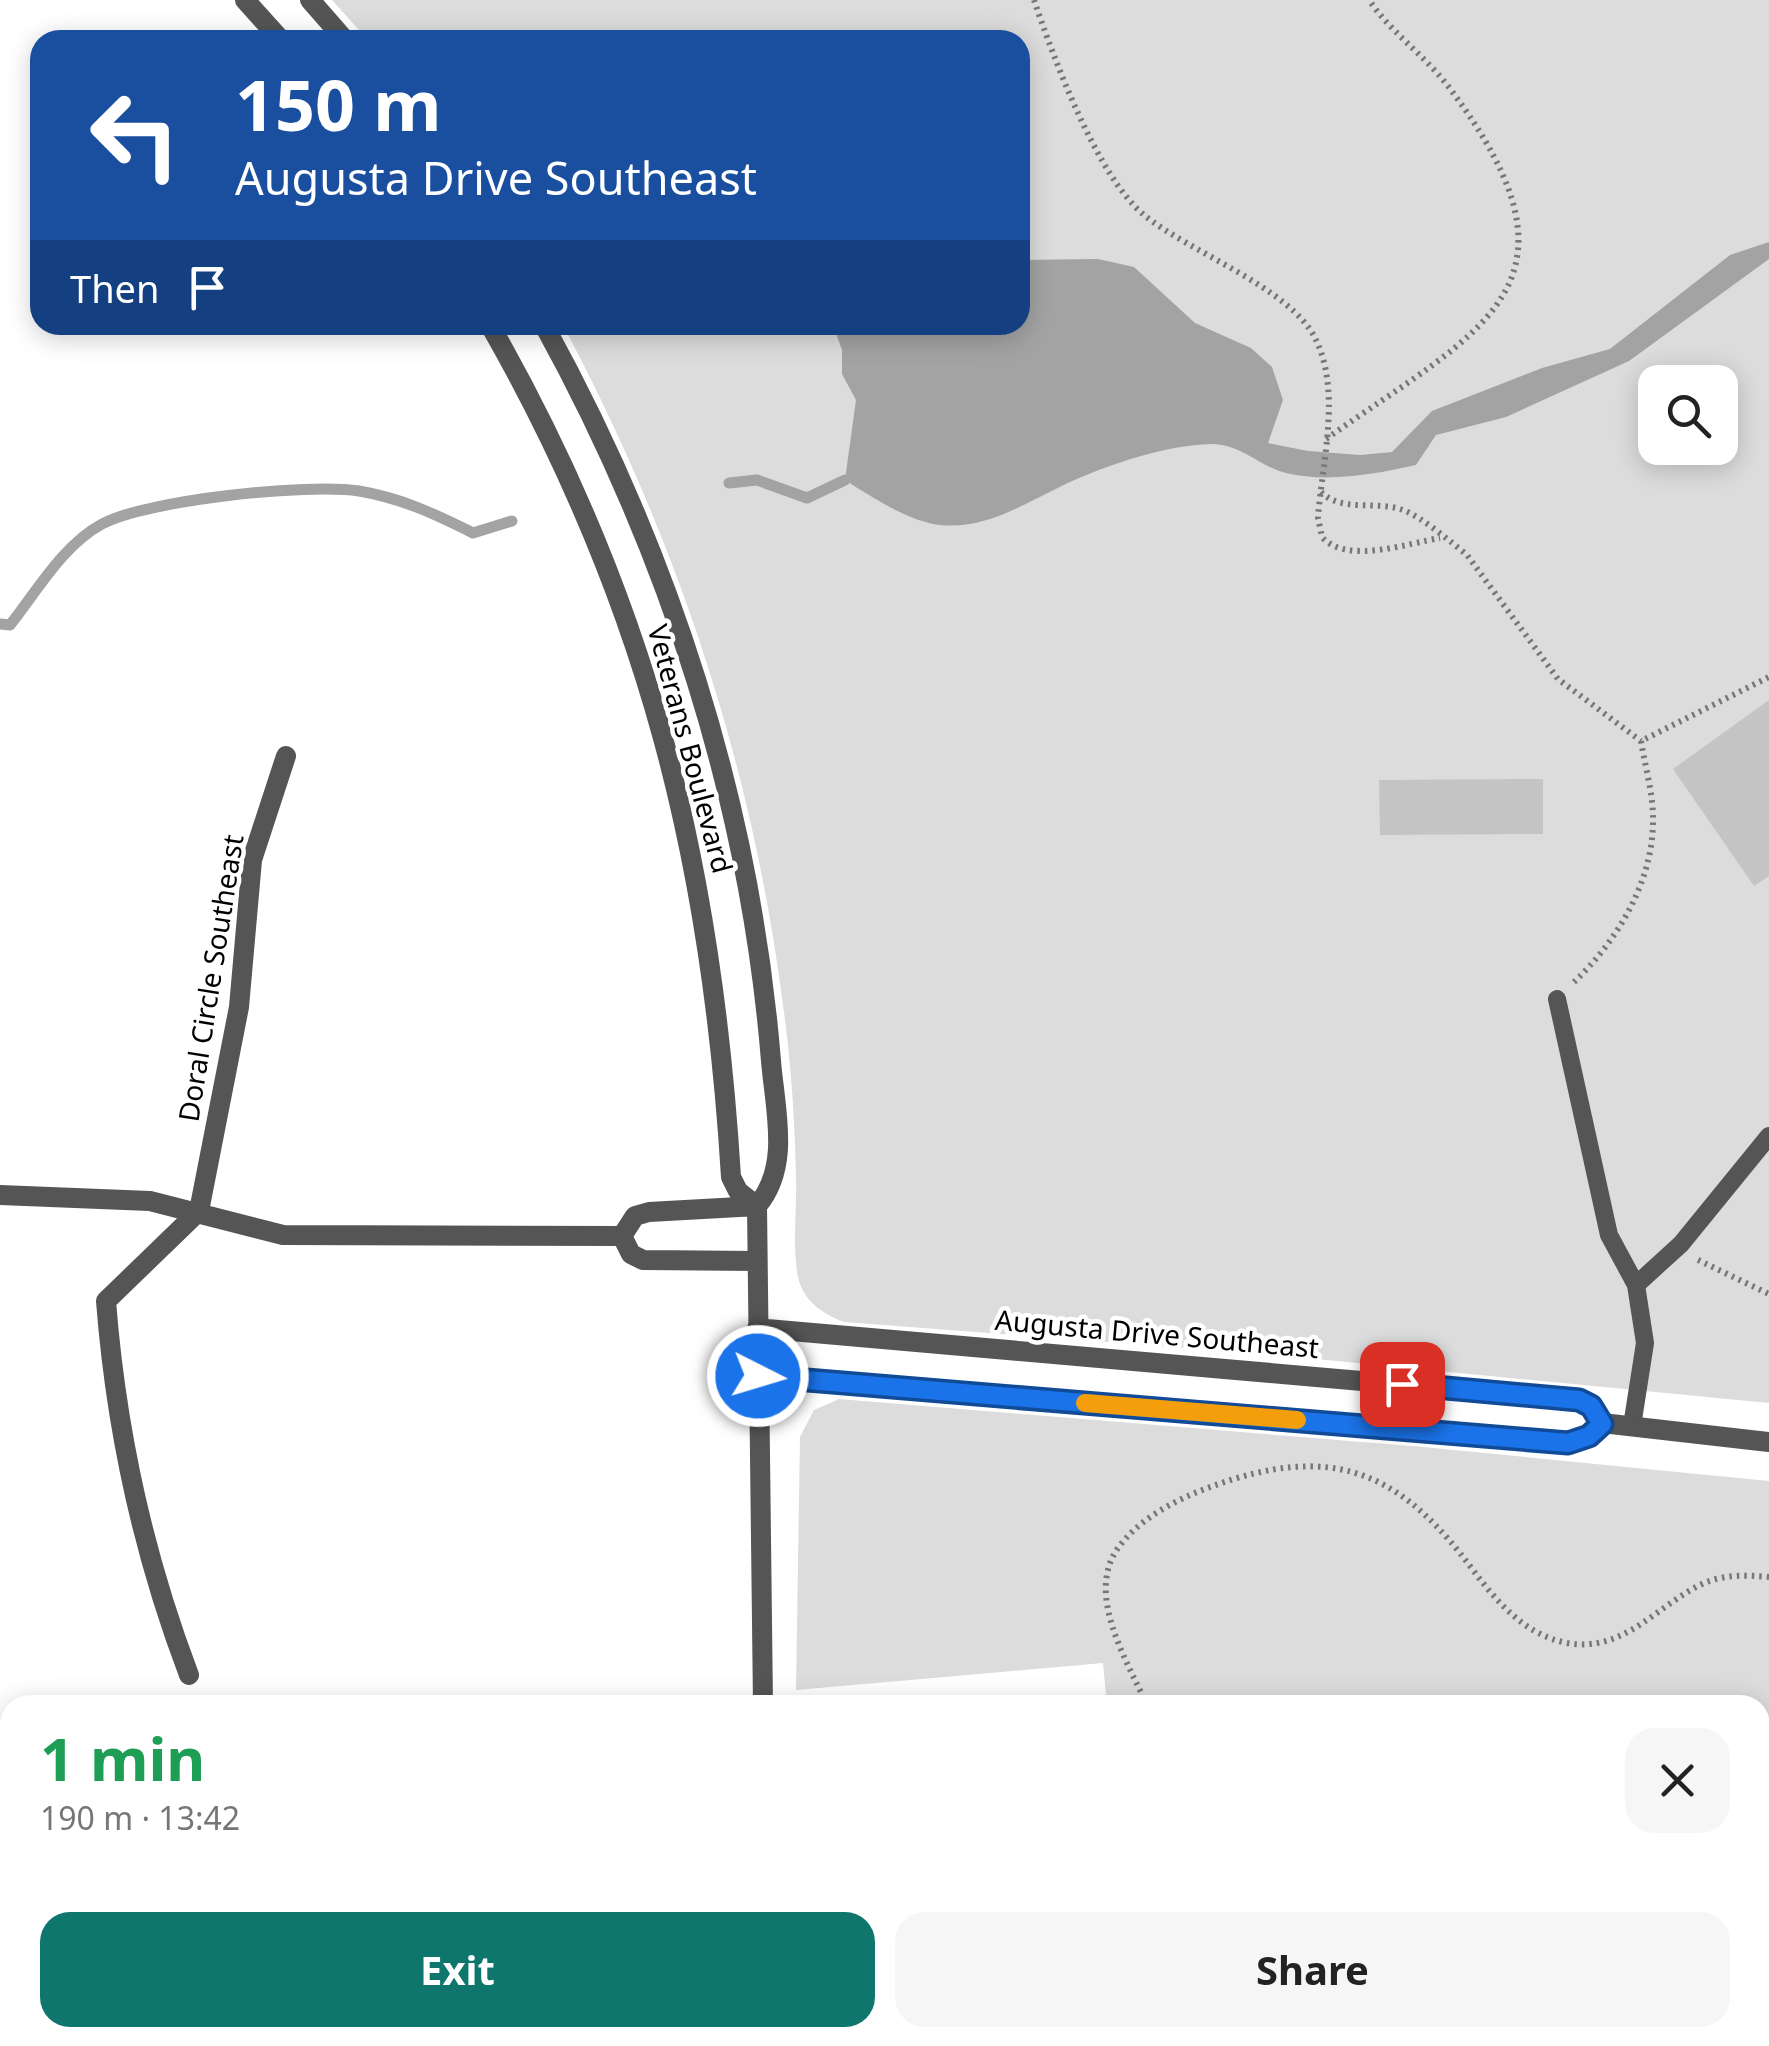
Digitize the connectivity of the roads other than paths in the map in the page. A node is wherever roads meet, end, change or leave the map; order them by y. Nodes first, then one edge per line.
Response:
1 (245, 0) edge
2 (310, 0) edge
3 (272, 30) edge
4 (336, 30) edge
5 (495, 335) edge
6 (549, 335) edge
7 (286, 756) dead end
8 (1557, 999) road end
9 (1769, 1136) edge
10 (0, 1195) edge
11 (756, 1206) junction
12 (199, 1211) junction
13 (622, 1236) junction
14 (757, 1261) junction
15 (1636, 1285) junction
16 (757, 1328) junction
17 (758, 1376) junction
18 (1602, 1424) junction
19 (1632, 1426) junction
20 (1769, 1442) edge
21 (189, 1675) dead end
22 (764, 1695) edge

1 - 3 street
2 - 4 street
5 - 11 street, Veterans Boulevard
6 - 11 street, Veterans Boulevard
7 - 12 street, Doral Circle Southeast
8 - 15 lane
9 - 15 lane
10 - 12 street
11 - 13 street
11 - 14 street, Veterans Boulevard
12 - 13 street
12 - 21 street
13 - 14 street
14 - 16 street, Veterans Boulevard
15 - 19 lane
16 - 17 street, Veterans Boulevard
16 - 18 street, Augusta Drive Southeast
17 - 18 street, Augusta Drive Southeast
17 - 22 street, Veterans Boulevard
18 - 19 street, Augusta Drive Southeast
19 - 20 street, Augusta Drive Southeast

